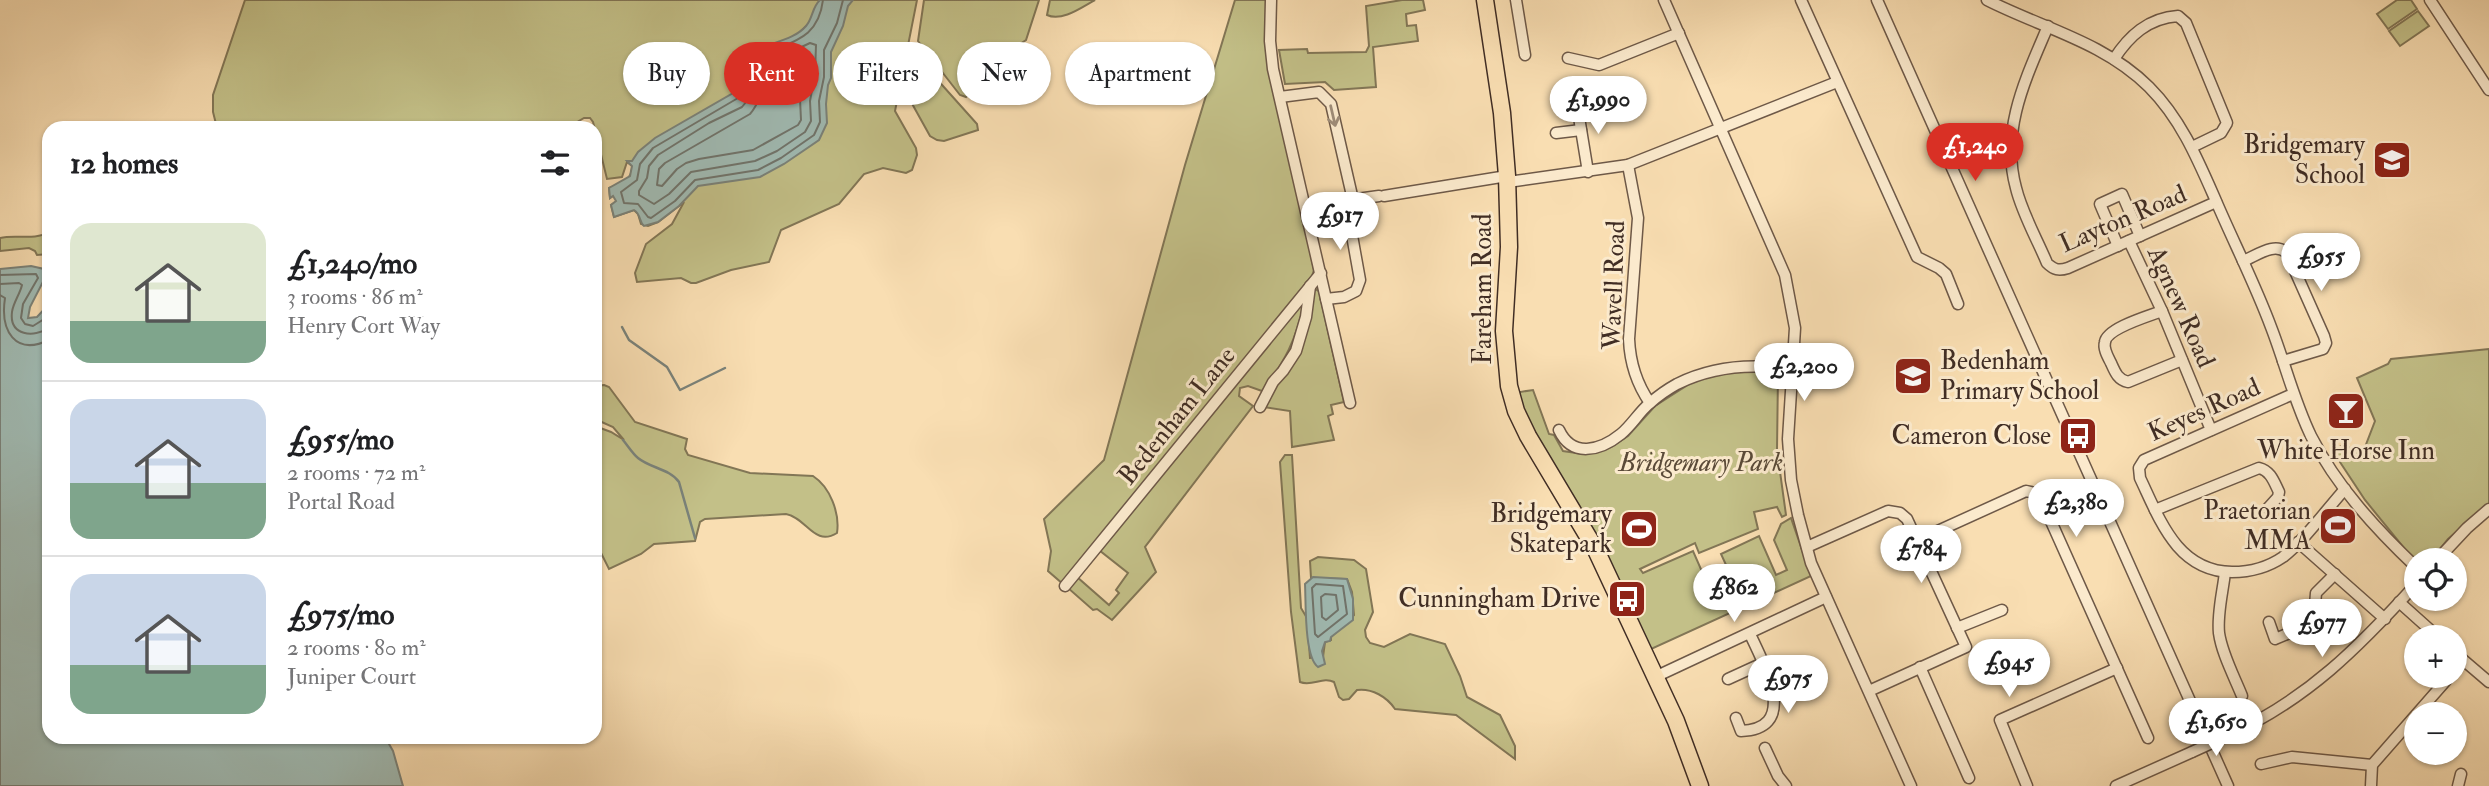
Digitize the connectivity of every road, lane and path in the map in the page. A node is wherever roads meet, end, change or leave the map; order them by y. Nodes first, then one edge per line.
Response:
1 (1271, 0) edge
2 (1485, 0) edge
3 (1516, 0) edge
4 (1664, 0) edge
5 (1801, 0) edge
6 (1877, 0) edge
7 (1987, 0) edge
8 (2430, 0) edge
9 (2048, 26) junction
10 (1679, 33) junction
11 (1525, 55) dead end
12 (1568, 58) dead end
13 (2114, 59) junction
14 (1837, 82) junction
15 (2489, 90) edge
16 (1280, 97) junction
17 (1577, 105) dead end
18 (1720, 128) junction
19 (1581, 130) junction
20 (1556, 133) dead end
21 (2192, 147) junction
22 (1628, 165) junction
23 (1588, 172) junction
24 (1507, 179) junction
25 (1350, 201) junction
26 (2216, 202) junction
27 (1306, 206) junction
28 (2140, 236) junction
29 (2129, 241) junction
30 (2118, 246) junction
31 (2243, 261) junction
32 (1321, 272) junction
33 (1310, 285) junction
34 (1326, 299) junction
35 (1958, 304) dead end
36 (2162, 311) junction
37 (2182, 359) junction
38 (2283, 361) junction
39 (1792, 370) junction
40 (2293, 394) junction
41 (1350, 403) dead end
42 (1650, 403) junction
43 (1259, 407) dead end
44 (1559, 429) dead end
45 (2211, 430) junction
46 (2345, 489) junction
47 (2268, 508) dead end
48 (2155, 510) junction
49 (2489, 510) edge
50 (1917, 540) junction
51 (2298, 541) junction
52 (1807, 547) junction
53 (2448, 548) edge
54 (2404, 555) edge
55 (2225, 572) junction
56 (2335, 574) junction
57 (1065, 586) dead end
58 (1826, 597) junction
59 (2404, 597) edge
60 (2399, 603) junction
61 (2002, 610) dead end
62 (2385, 618) junction
63 (2269, 622) dead end
64 (2424, 625) edge
65 (1957, 628) junction
66 (1750, 634) junction
67 (1763, 663) junction
68 (2467, 663) edge
69 (1920, 667) junction
70 (2117, 668) junction
71 (1655, 677) junction
72 (1728, 680) dead end
73 (2489, 682) edge
74 (2439, 688) edge
75 (1868, 691) junction
76 (2242, 696) dead end
77 (1736, 718) dead end
78 (2148, 738) dead end
79 (1765, 748) dead end
80 (2261, 764) dead end
81 (2372, 765) junction
82 (2461, 774) dead end
83 (1969, 778) dead end
84 (1700, 786) edge
85 (1786, 786) edge
86 (1910, 786) edge
87 (2027, 786) edge
88 (2116, 786) edge
89 (2228, 786) edge
90 (2371, 786) edge
91 (2458, 786) edge

1 - 16 street
2 - 24 main road, Fareham Road
3 - 11 street
4 - 10 street
5 - 14 street
6 - 89 street
7 - 9 street
8 - 15 street
9 - 13 street
9 - 30 street, Layton Road
10 - 12 street
10 - 18 street
13 - 21 street
13 - 21 street
14 - 18 street
14 - 35 street
16 -> 25 street
16 - 27 street
17 - 19 street
18 - 22 street
18 - 39 street
19 - 20 street
19 - 23 street
21 - 26 street
22 - 23 street
22 - 42 street, Wavell Road
23 - 24 street
24 - 25 street
24 - 71 main road, Fareham Road
25 - 27 street
25 - 34 street
26 - 28 street, Layton Road
26 - 31 street
27 - 32 street
28 - 29 street, Layton Road
28 - 30 street
29 - 30 street, Layton Road
29 - 36 street, Agnew Road
31 - 38 street
31 - 38 street
32 - 33 street, Bedenham Lane
32 - 34 street
33 - 43 street
33 - 57 street, Bedenham Lane
34 - 41 street
36 - 37 street, Agnew Road
36 - 37 street
37 - 45 street, Agnew Road
38 - 40 street
39 - 42 street
39 - 52 street
40 - 45 street, Keyes Road
40 - 46 street
42 - 44 street
45 - 48 street, Keyes Road
46 - 51 street, Keyes Road
46 - 54 street
47 - 48 street
48 - 55 street, Keyes Road
49 - 53 street
50 - 52 street
50 - 65 street
50 - 70 street
51 - 55 street, Keyes Road
51 - 56 street
52 - 58 street
55 - 76 street
56 - 62 street
56 - 63 street
58 - 66 street
58 - 75 street
59 - 60 street
60 - 62 street
60 - 64 street
61 - 65 street
62 - 88 street, bridge
65 - 69 street
66 - 67 street
66 - 71 street
67 - 72 street
67 - 77 street
68 - 73 street
69 - 75 street
69 - 83 street
70 - 78 street
70 - 87 street
71 - 84 main road, Fareham Road
74 - 81 street
75 - 86 street
79 - 85 street
80 - 81 street
81 - 90 street
82 - 91 street

